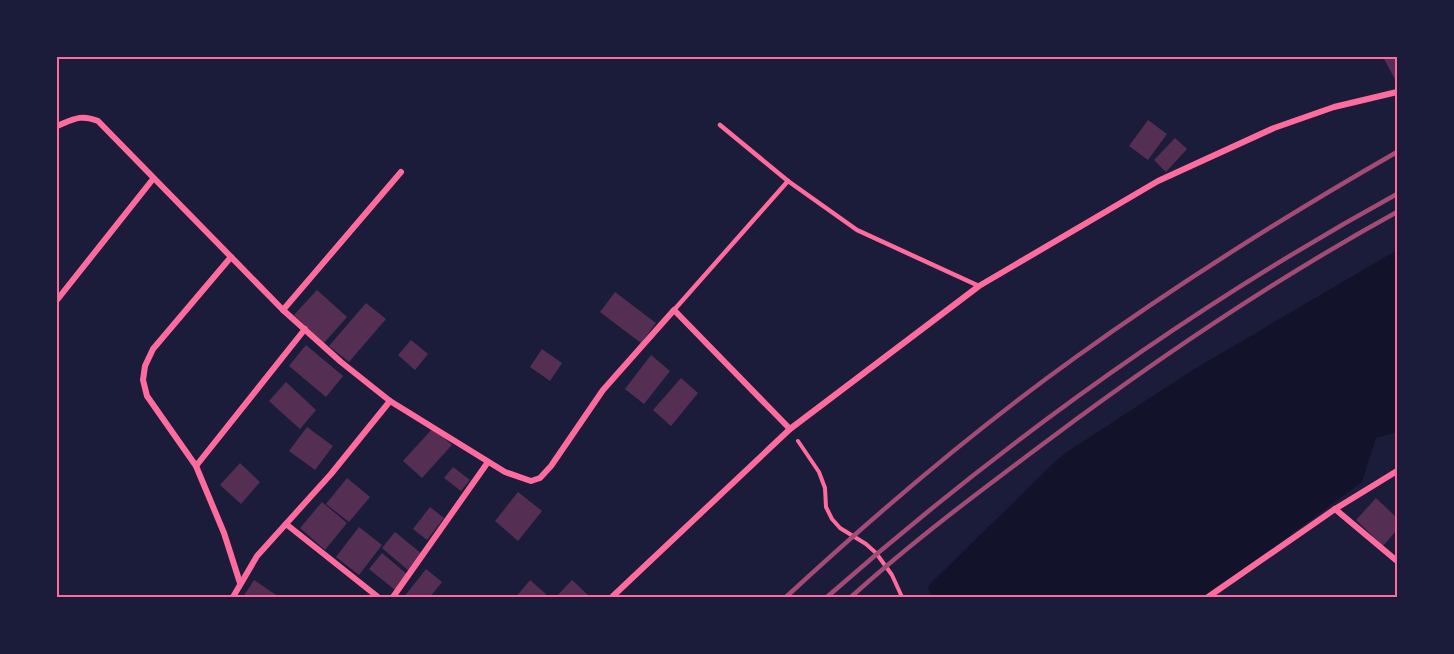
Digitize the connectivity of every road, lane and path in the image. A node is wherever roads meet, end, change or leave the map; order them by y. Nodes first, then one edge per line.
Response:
1 (1397, 92) edge
2 (720, 124) dead end
3 (57, 126) edge
4 (401, 172) dead end
5 (153, 179) junction
6 (788, 181) junction
7 (231, 257) junction
8 (980, 286) junction
9 (57, 300) edge
10 (283, 310) junction
11 (674, 310) junction
12 (305, 329) junction
13 (390, 400) junction
14 (790, 429) junction
15 (488, 462) junction
16 (196, 466) junction
17 (1397, 471) edge
18 (1335, 509) junction
19 (286, 524) junction
20 (1397, 561) edge
21 (240, 583) junction
22 (233, 597) edge
23 (378, 597) edge
24 (393, 597) edge
25 (612, 597) edge
26 (902, 597) edge
27 (1208, 597) edge

1 - 8 street
2 - 6 lane
3 - 5 street
4 - 10 street
5 - 7 street
5 - 9 street
6 - 8 lane
6 - 11 lane
7 - 10 street
7 - 16 street
8 - 14 street
10 - 12 street
11 - 14 street
11 - 15 street
12 - 13 street
12 - 16 street
13 - 15 street
13 - 19 street
14 - 25 street
14 - 26 path
15 - 24 street
16 - 21 street
17 - 18 street
18 - 20 street
18 - 27 street
19 - 21 street
19 - 23 street
21 - 22 street

